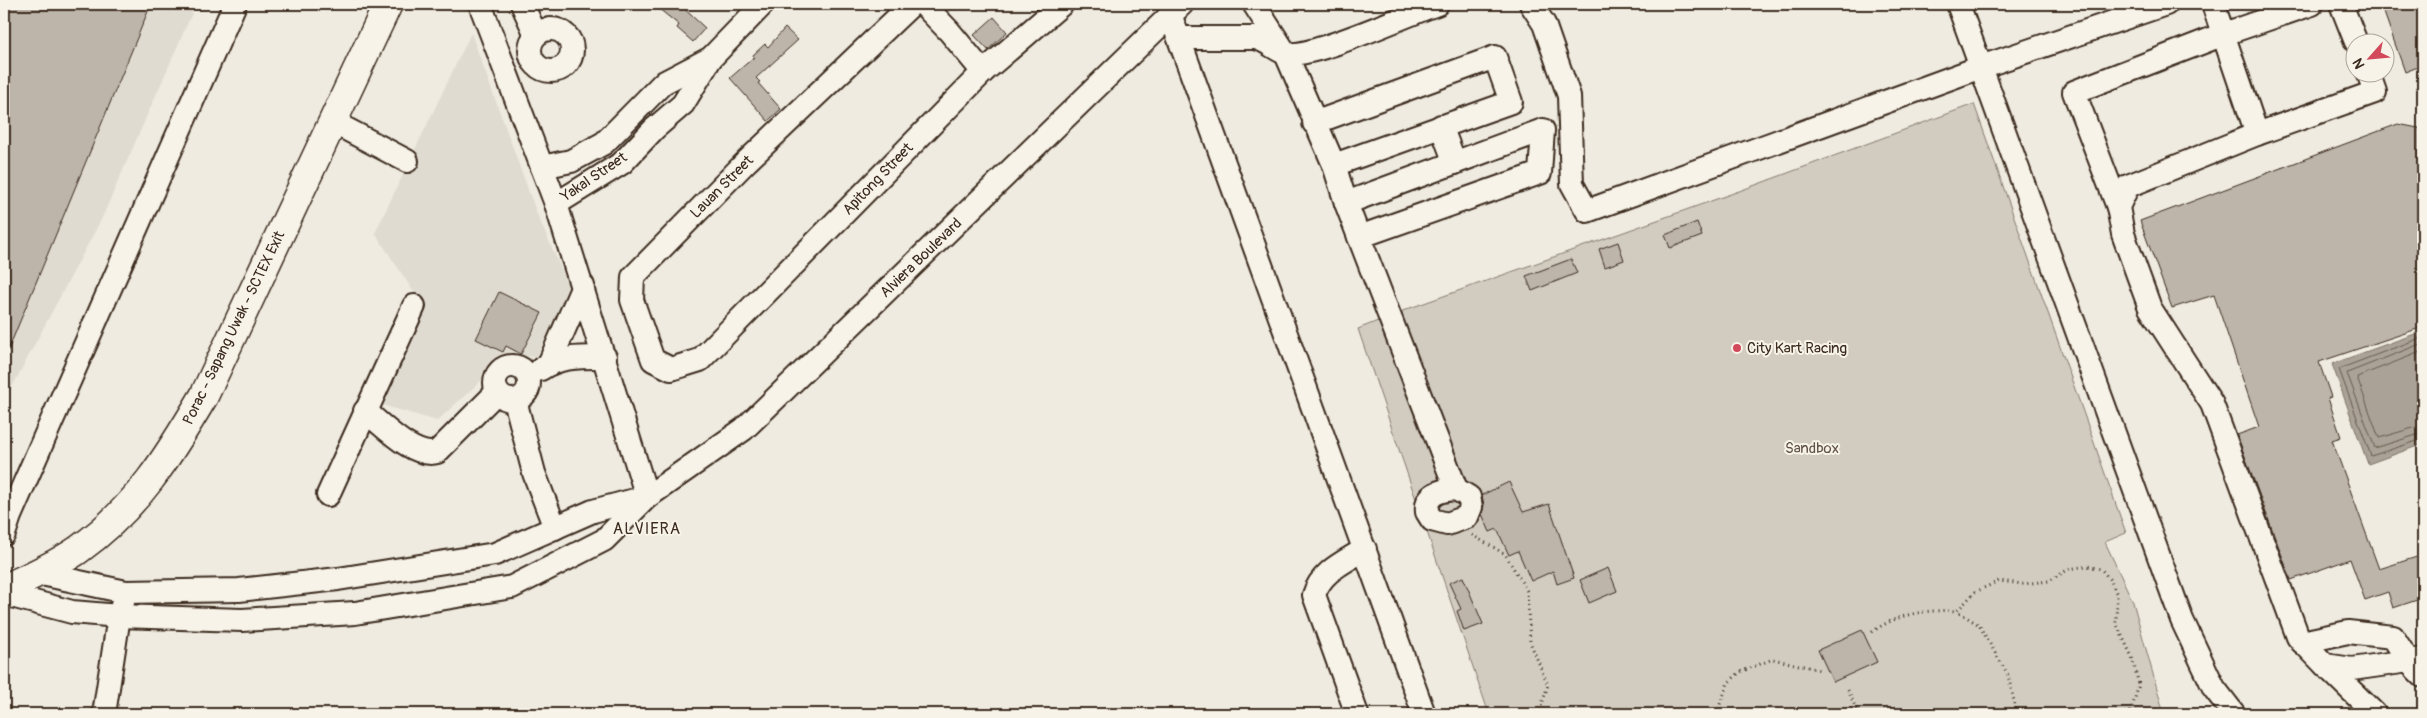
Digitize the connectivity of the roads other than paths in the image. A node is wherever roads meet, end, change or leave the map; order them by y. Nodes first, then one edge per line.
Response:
1 (235, 4) edge
2 (388, 4) edge
3 (480, 4) edge
4 (522, 4) edge
5 (762, 4) edge
6 (912, 4) edge
7 (923, 4) edge
8 (1062, 4) edge
9 (1254, 4) edge
10 (1437, 4) edge
11 (1531, 4) edge
12 (1958, 4) edge
13 (2166, 4) edge
14 (2213, 4) edge
15 (2312, 4) edge
16 (2342, 4) edge
17 (1176, 9) edge
18 (2352, 32) edge
19 (2224, 34) junction
20 (536, 35) dead end
21 (1180, 38) junction
22 (1286, 54) junction
23 (711, 58) junction
24 (1982, 67) junction
25 (983, 72) junction
26 (2372, 82) edge
27 (636, 111) junction
28 (333, 122) junction
29 (1314, 123) junction
30 (1441, 126) junction
31 (654, 129) junction
32 (2257, 134) junction
33 (407, 161) dead end
34 (1456, 163) junction
35 (1334, 165) junction
36 (542, 167) junction
37 (1346, 203) junction
38 (556, 204) junction
39 (2118, 207) junction
40 (1359, 237) junction
41 (583, 286) junction
42 (414, 306) dead end
43 (605, 357) junction
44 (700, 360) joint
45 (549, 364) junction
46 (529, 378) junction
47 (506, 396) junction
48 (366, 411) junction
49 (1456, 489) junction
50 (328, 495) dead end
51 (647, 497) junction
52 (555, 528) junction
53 (4, 534) edge
54 (1365, 549) junction
55 (37, 573) junction
56 (4, 589) edge
57 (126, 592) junction
58 (4, 594) edge
59 (119, 616) junction
60 (2302, 642) junction
61 (2325, 665) junction
62 (2419, 666) edge
63 (104, 714) edge
64 (1357, 714) edge
65 (1424, 714) edge
66 (2234, 714) edge
67 (2375, 714) edge

1 - 53 street
2 - 28 main road, Porac - Sapang Uwak - SCTEX Exit
3 - 36 street
4 - 20 street
5 - 23 street, Yakal Street
6 - 44 street, Lauan Street
7 - 25 street
8 - 25 street, Apitong Street
9 - 22 street
10 - 22 street
11 - 24 street
12 - 24 street
13 - 24 street
14 - 19 street
15 - 19 street
16 - 18 street
17 - 21 street
17 - 51 street, Alviera Boulevard
19 - 32 street
19 - 39 street
21 - 22 street
21 - 54 street
22 - 29 street
23 - 27 street, Yakal Street
23 - 31 street, Yakal Street
24 - 66 street
25 - 44 street, Apitong Street
26 - 32 street
27 - 31 street
27 - 36 street, Yakal Street
28 - 33 street
28 - 55 main road, Porac - Sapang Uwak - SCTEX Exit
29 - 30 street
29 - 35 street
30 - 34 street
30 - 35 street
31 - 38 street, Yakal Street
32 - 39 street
34 - 37 street
34 - 40 street
35 - 37 street
36 - 38 street
37 - 40 street
38 - 41 street
39 - 60 street
40 - 49 street
41 - 43 street
41 - 45 street
42 - 48 street
43 - 45 street
43 - 51 street
45 - 46 street
46 - 47 street
46 - 47 street
47 - 48 street
47 - 52 street
48 - 50 street
49 - 49 street
51 - 52 street
51 - 59 street
52 - 57 street
54 - 64 street
54 - 65 street
55 - 56 main road, Porac - Sapang Uwak - SCTEX Exit
55 - 57 street
57 - 59 street
58 - 59 street
59 - 63 street
60 - 61 street
60 - 62 street
61 - 62 street
61 - 67 street

